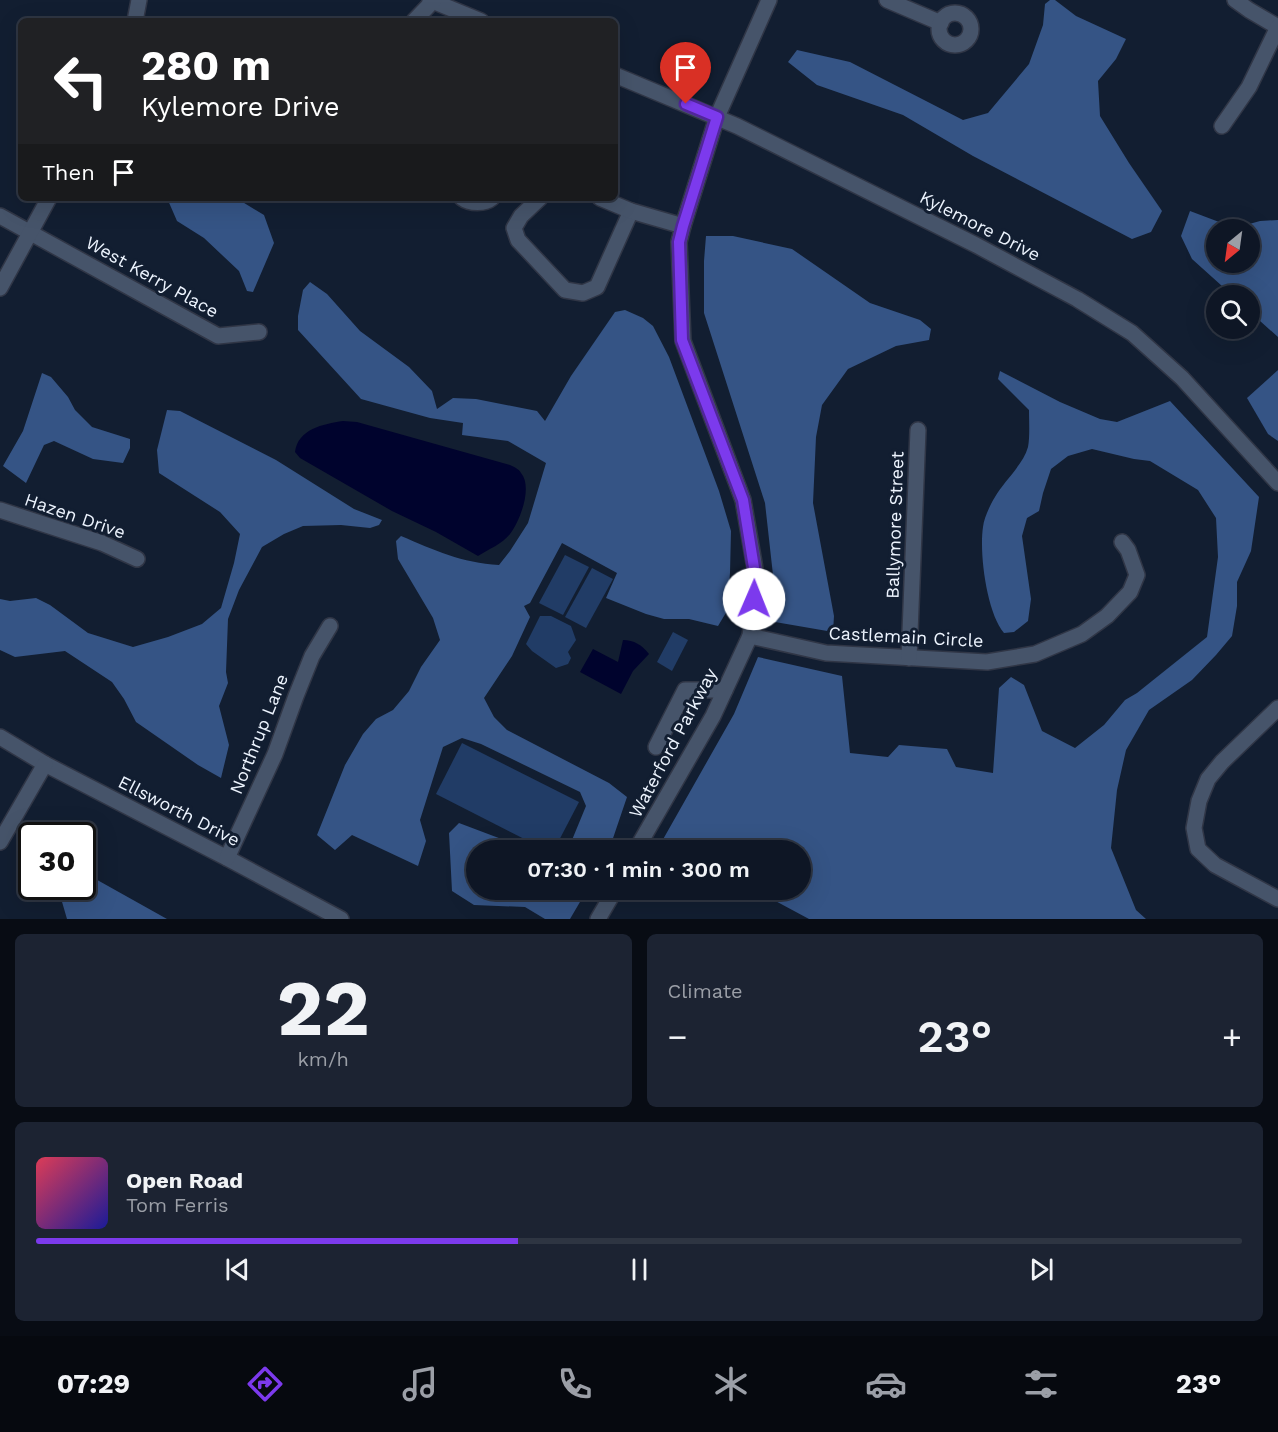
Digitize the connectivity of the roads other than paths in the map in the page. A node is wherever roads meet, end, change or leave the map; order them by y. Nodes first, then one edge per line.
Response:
1 (139, 0) edge
2 (432, 0) edge
3 (770, 0) edge
4 (887, 0) edge
5 (1234, 0) edge
6 (136, 18) edge
7 (417, 18) edge
8 (475, 18) edge
9 (940, 23) dead end
10 (1278, 27) edge
11 (618, 76) edge
12 (717, 117) junction
13 (1222, 126) dead end
14 (48, 201) edge
15 (466, 201) edge
16 (489, 201) edge
17 (537, 201) edge
18 (607, 201) edge
19 (631, 211) junction
20 (0, 216) edge
21 (683, 226) junction
22 (31, 232) junction
23 (0, 288) edge
24 (259, 332) dead end
25 (918, 430) dead end
26 (1278, 483) edge
27 (0, 510) edge
28 (1122, 542) dead end
29 (138, 559) dead end
30 (330, 626) dead end
31 (750, 636) junction
32 (909, 658) junction
33 (725, 690) junction
34 (1278, 708) edge
35 (0, 737) edge
36 (656, 747) dead end
37 (45, 764) junction
38 (642, 840) edge
39 (0, 842) edge
40 (227, 858) junction
41 (1278, 899) edge
42 (610, 900) edge
43 (600, 918) edge
44 (341, 919) edge

1 - 6 street
2 - 7 street
2 - 8 street
3 - 12 street, Waterford Parkway
4 - 9 street
5 - 10 street
10 - 13 street
11 - 12 street, Kylemore Drive
12 - 21 street, Waterford Parkway
12 - 26 street, Kylemore Drive
14 - 22 street
15 - 16 street
17 - 19 street
18 - 19 street
19 - 21 street
20 - 22 street, West Kerry Place
21 - 31 street, Waterford Parkway
22 - 23 street
22 - 24 street, West Kerry Place
25 - 32 street, Ballymore Street
27 - 29 street, Hazen Drive
28 - 32 street, Castlemain Circle
30 - 40 street, Northrup Lane
31 - 32 street, Castlemain Circle
31 - 33 street, Waterford Parkway
33 - 36 street
33 - 38 street, Waterford Parkway
34 - 41 street
35 - 37 street, Ellsworth Drive
37 - 39 street
37 - 40 street, Ellsworth Drive
40 - 44 street, Ellsworth Drive
42 - 43 street

